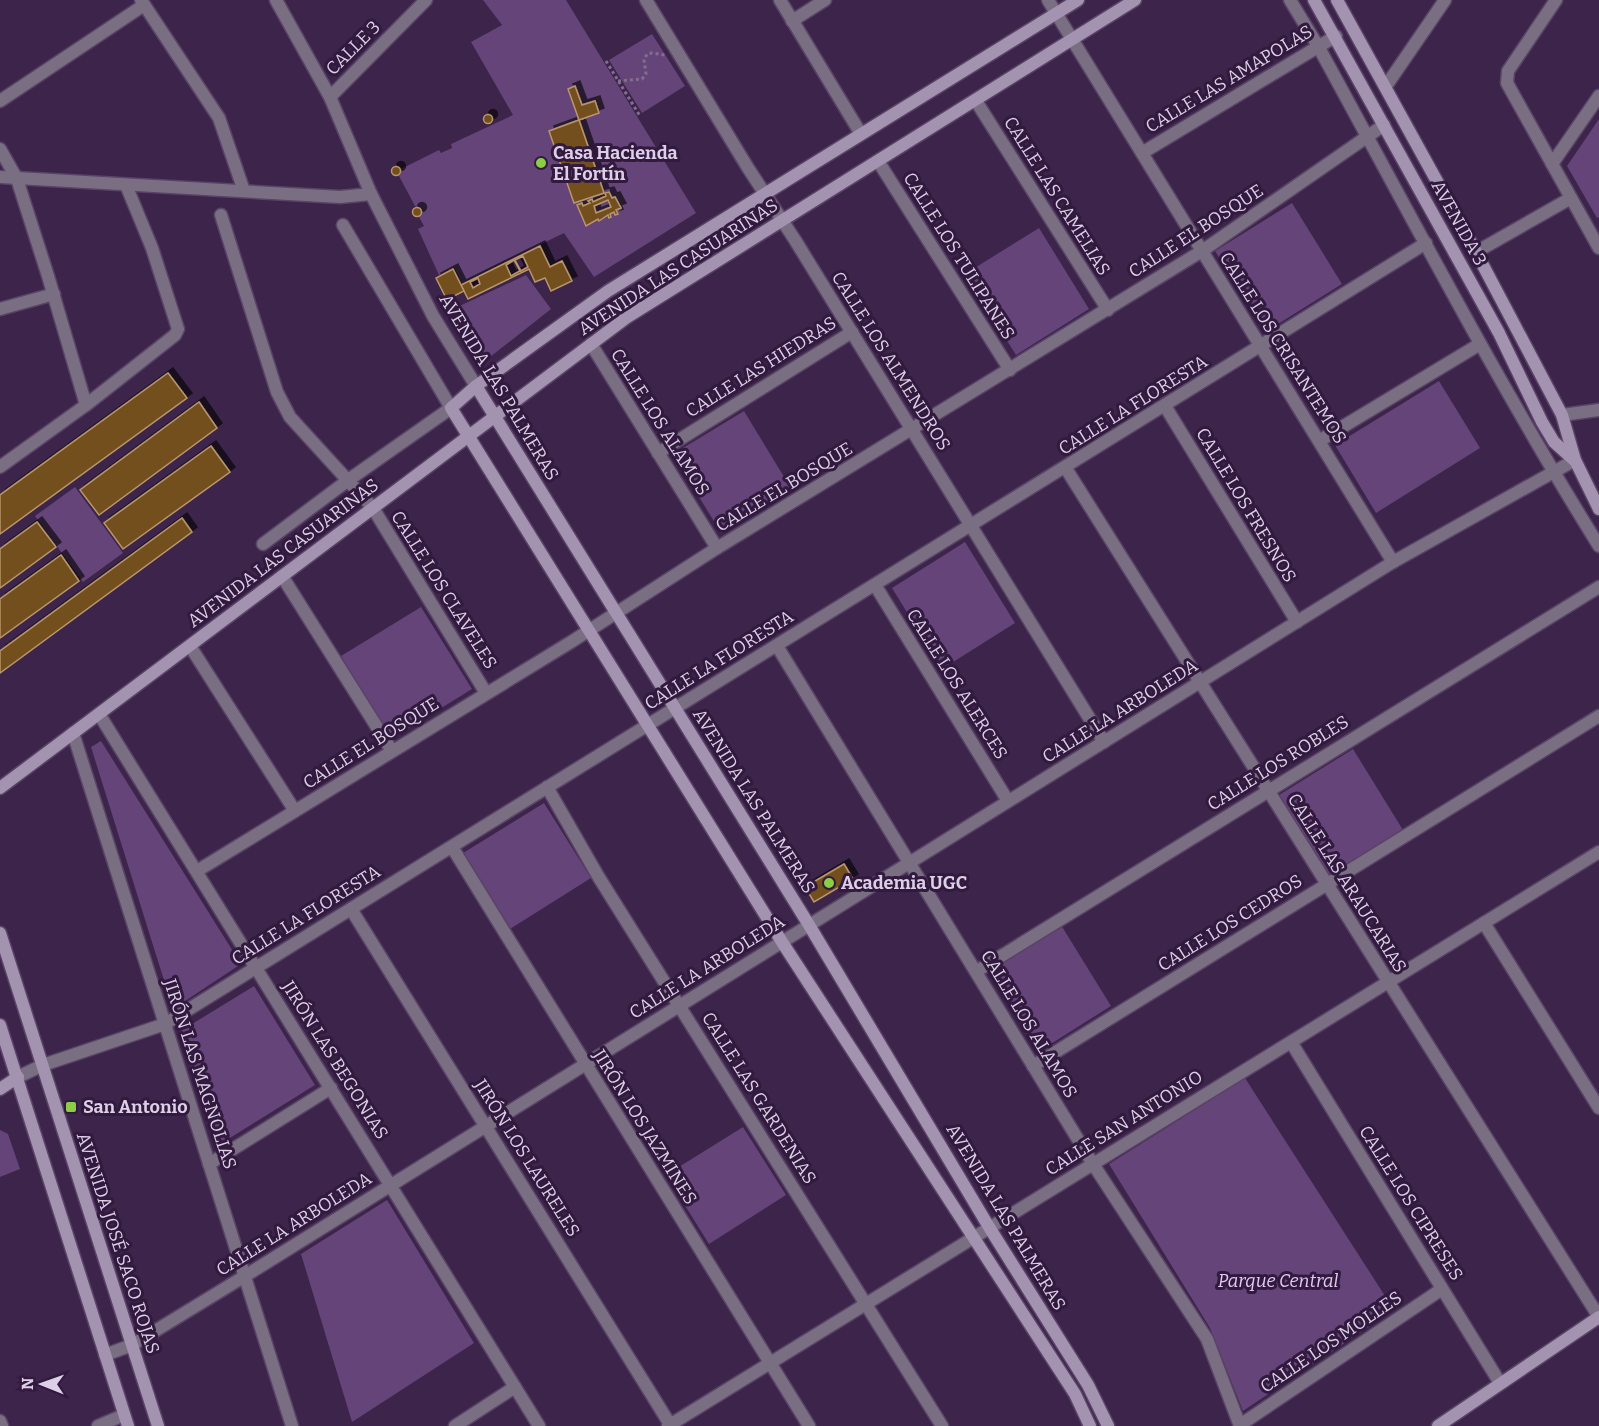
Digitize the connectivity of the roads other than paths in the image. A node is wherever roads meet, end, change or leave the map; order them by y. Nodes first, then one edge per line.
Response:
1 (276, 0) edge
2 (426, 0) edge
3 (646, 0) edge
4 (780, 0) edge
5 (825, 0) edge
6 (1048, 0) edge
7 (1078, 0) edge
8 (1135, 0) edge
9 (1290, 0) edge
10 (1314, 0) edge
11 (1338, 0) edge
12 (1445, 0) edge
13 (1556, 0) edge
14 (142, 2) edge
15 (1056, 14) junction
16 (792, 21) junction
17 (1336, 36) junction
18 (1072, 40) junction
19 (1318, 46) junction
20 (1386, 86) junction
21 (1599, 96) edge
22 (330, 97) junction
23 (0, 101) edge
24 (976, 101) junction
25 (1384, 125) junction
26 (861, 134) junction
27 (1368, 137) junction
28 (0, 149) edge
29 (1142, 153) junction
30 (878, 161) junction
31 (1552, 164) junction
32 (0, 177) edge
33 (17, 179) junction
34 (126, 185) junction
35 (244, 191) junction
36 (371, 194) junction
37 (764, 194) junction
38 (1571, 198) junction
39 (220, 215) dead end
40 (782, 221) junction
41 (343, 225) dead end
42 (1594, 228) edge
43 (1426, 243) junction
44 (1599, 248) edge
45 (1202, 251) junction
46 (1476, 252) junction
47 (54, 294) junction
48 (0, 309) edge
49 (1108, 310) junction
50 (852, 332) junction
51 (591, 344) junction
52 (1480, 344) junction
53 (1261, 346) junction
54 (1010, 370) junction
55 (476, 386) junction
56 (86, 405) junction
57 (1165, 406) junction
58 (451, 408) junction
59 (1599, 410) edge
60 (1562, 414) junction
61 (495, 416) junction
62 (912, 430) junction
63 (470, 436) junction
64 (1319, 441) junction
65 (658, 453) junction
66 (1575, 460) junction
67 (0, 467) edge
68 (1065, 467) junction
69 (1552, 472) junction
70 (346, 481) junction
71 (373, 508) junction
72 (1599, 509) edge
73 (971, 526) junction
74 (262, 544) dead end
75 (1599, 546) edge
76 (717, 549) junction
77 (1393, 562) junction
78 (282, 576) junction
79 (875, 585) junction
80 (1599, 587) edge
81 (617, 613) junction
82 (1297, 622) junction
83 (589, 630) junction
84 (190, 645) junction
85 (777, 646) junction
86 (1200, 682) junction
87 (486, 693) junction
88 (676, 708) junction
89 (99, 714) junction
90 (1599, 716) edge
91 (648, 725) junction
92 (73, 734) junction
93 (1104, 742) junction
94 (392, 751) junction
95 (548, 787) junction
96 (0, 788) edge
97 (1268, 790) junction
98 (1008, 801) junction
99 (295, 811) junction
100 (452, 847) junction
101 (1599, 852) edge
102 (909, 863) junction
103 (197, 872) junction
104 (1327, 885) junction
105 (351, 909) junction
106 (1484, 923) junction
107 (809, 925) junction
108 (0, 933) edge
109 (782, 942) junction
110 (256, 967) junction
111 (977, 971) junction
112 (1388, 982) junction
113 (680, 1005) junction
114 (165, 1024) junction
115 (0, 1025) edge
116 (1291, 1042) junction
117 (10, 1054) junction
118 (0, 1064) edge
119 (585, 1064) junction
120 (43, 1065) junction
121 (1033, 1066) junction
122 (18, 1077) junction
123 (331, 1088) junction
124 (0, 1089) edge
125 (1599, 1108) edge
126 (486, 1125) junction
127 (209, 1164) junction
128 (1093, 1164) junction
129 (390, 1185) junction
130 (989, 1227) junction
131 (973, 1238) junction
132 (245, 1276) junction
133 (1442, 1288) junction
134 (867, 1304) junction
135 (1599, 1317) edge
136 (132, 1345) junction
137 (105, 1355) junction
138 (770, 1363) junction
139 (1500, 1383) junction
140 (515, 1387) junction
141 (0, 1421) edge
142 (126, 1421) edge
143 (1240, 1425) edge
144 (2, 1426) edge
145 (98, 1426) edge
146 (158, 1426) edge
147 (292, 1426) edge
148 (455, 1426) edge
149 (539, 1426) edge
150 (670, 1426) edge
151 (809, 1426) edge
152 (942, 1426) edge
153 (1090, 1426) edge
154 (1108, 1426) edge
155 (1438, 1426) edge

1 - 22 street, AVENIDA LAS PALMERAS
2 - 22 street, CALLE 3
3 - 37 street, CALLE LOS ALMENDROS
4 - 16 street
5 - 16 street
6 - 15 street, CALLE LOS CRISANTEMOS
7 - 15 street, AVENIDA LAS CASUARINAS
8 - 18 street, AVENIDA LAS CASUARINAS
9 - 19 street
10 - 17 street, AVENIDA 3
11 - 20 street, AVENIDA 3
12 - 20 street
13 - 31 street
14 - 23 street
14 - 35 street
15 - 18 street, CALLE LOS CRISANTEMOS
15 - 26 street, AVENIDA LAS CASUARINAS
16 - 26 street
17 - 19 street, CALLE LAS AMAPOLAS
17 - 25 street, AVENIDA 3
18 - 24 street, AVENIDA LAS CASUARINAS
18 - 29 street, CALLE LOS CRISANTEMOS
19 - 27 street
19 - 29 street, CALLE LAS AMAPOLAS
20 - 46 street, AVENIDA 3
21 - 31 street
22 - 36 street, AVENIDA LAS PALMERAS
24 - 30 street, AVENIDA LAS CASUARINAS
24 - 49 street, CALLE LAS CAMELIAS
25 - 27 street, CALLE EL BOSQUE
25 - 66 street, AVENIDA 3
26 - 37 street, AVENIDA LAS CASUARINAS
27 - 43 street
27 - 45 street, CALLE EL BOSQUE
28 - 33 street
29 - 45 street, CALLE LOS CRISANTEMOS
30 - 40 street, AVENIDA LAS CASUARINAS
30 - 54 street, CALLE LOS TULIPANES
31 - 38 street
32 - 33 street
33 - 34 street
33 - 47 street
34 - 35 street
34 - 56 street
35 - 36 street
36 - 55 street, AVENIDA LAS PALMERAS
37 - 40 street, CALLE LOS ALMENDROS
37 - 55 street, AVENIDA LAS CASUARINAS
38 - 42 street
38 - 46 street
39 - 70 street, CALLE LOS CLAVELES
40 - 50 street, CALLE LOS ALMENDROS
40 - 51 street, AVENIDA LAS CASUARINAS
41 - 58 street, AVENIDA LAS PALMERAS
42 - 44 street
43 - 52 street
43 - 53 street, CALLE LA FLORESTA
45 - 49 street, CALLE EL BOSQUE
45 - 53 street, CALLE LOS CRISANTEMOS
46 - 60 street, AVENIDA 3
47 - 48 street
47 - 56 street
49 - 54 street, CALLE EL BOSQUE
50 - 62 street, CALLE LOS ALMENDROS
50 - 65 street, CALLE LAS HIEDRAS
51 - 61 street, AVENIDA LAS CASUARINAS
51 - 65 street, CALLE LOS ALAMOS
52 - 64 street
52 - 69 street
53 - 57 street, CALLE LA FLORESTA
53 - 64 street, CALLE LOS CRISANTEMOS
54 - 62 street, CALLE EL BOSQUE
55 - 58 street, AVENIDA LAS CASUARINAS
55 - 61 street, AVENIDA LAS PALMERAS
56 - 67 street
57 - 68 street, CALLE LA FLORESTA
57 - 82 street, CALLE LOS FRESNOS
58 - 63 street, AVENIDA LAS PALMERAS
58 - 70 street, AVENIDA LAS CASUARINAS
59 - 60 street
60 - 66 street, AVENIDA 3
61 - 63 street, AVENIDA LAS CASUARINAS
61 - 81 street, AVENIDA LAS PALMERAS
62 - 73 street, CALLE LOS ALMENDROS
62 - 76 street, CALLE EL BOSQUE
63 - 71 street, AVENIDA LAS CASUARINAS
63 - 83 street, AVENIDA LAS PALMERAS
64 - 77 street, CALLE LOS CRISANTEMOS
65 - 76 street, CALLE LOS ALAMOS
66 - 69 street, CALLE LA ARBOLEDA
66 - 72 street, AVENIDA 3
68 - 73 street, CALLE LA FLORESTA
68 - 86 street, CALLE LAS ARAUCARIAS
69 - 75 street
69 - 77 street, CALLE LA ARBOLEDA
70 - 71 street, CALLE LOS CLAVELES
70 - 74 street, AVENIDA LAS CASUARINAS
71 - 78 street, AVENIDA LAS CASUARINAS
71 - 87 street, CALLE LOS CLAVELES
73 - 79 street, CALLE LA FLORESTA
73 - 93 street, CALLE LOS ALMENDROS
76 - 81 street, CALLE EL BOSQUE
77 - 82 street, CALLE LA ARBOLEDA
78 - 84 street, AVENIDA LAS CASUARINAS
78 - 94 street
79 - 85 street, CALLE LA FLORESTA
79 - 98 street, CALLE LOS ALERCES
80 - 97 street, CALLE LOS ROBLES
81 - 83 street, CALLE EL BOSQUE
81 - 88 street, AVENIDA LAS PALMERAS
82 - 86 street, CALLE LA ARBOLEDA
83 - 87 street, CALLE EL BOSQUE
83 - 91 street, AVENIDA LAS PALMERAS
84 - 89 street, AVENIDA LAS CASUARINAS
84 - 99 street
85 - 88 street, CALLE LA FLORESTA
85 - 102 street, CALLE LOS ALAMOS
86 - 93 street, CALLE LA ARBOLEDA
86 - 97 street, CALLE LAS ARAUCARIAS
87 - 94 street, CALLE EL BOSQUE
88 - 91 street, CALLE LA FLORESTA
88 - 107 street, AVENIDA LAS PALMERAS
89 - 92 street, AVENIDA LAS CASUARINAS
89 - 103 street, JIRÓN LAS BEGONIAS
90 - 104 street, CALLE LOS CEDROS
91 - 95 street, CALLE LA FLORESTA
91 - 109 street, AVENIDA LAS PALMERAS
92 - 96 street, AVENIDA LAS CASUARINAS
92 - 114 street, JIRÓN LAS MAGNOLIAS
93 - 98 street, CALLE LA ARBOLEDA
94 - 99 street, CALLE EL BOSQUE
95 - 100 street, CALLE LA FLORESTA
95 - 113 street, CALLE LAS GARDENIAS
97 - 104 street, CALLE LAS ARAUCARIAS
97 - 111 street, CALLE LOS ROBLES
98 - 102 street, CALLE LA ARBOLEDA
99 - 103 street, CALLE EL BOSQUE
100 - 105 street, CALLE LA FLORESTA
100 - 119 street, JIRÓN LOS JAZMINES
101 - 106 street, CALLE SAN ANTONIO
102 - 107 street, CALLE LA ARBOLEDA
102 - 111 street, CALLE LOS ALAMOS
103 - 110 street, JIRÓN LAS BEGONIAS
104 - 112 street, CALLE LAS ARAUCARIAS
104 - 121 street, CALLE LOS CEDROS
105 - 110 street, CALLE LA FLORESTA
105 - 126 street, JIRÓN LOS LAURELES
106 - 112 street, CALLE SAN ANTONIO
106 - 125 street
107 - 109 street, CALLE LA ARBOLEDA
107 - 130 street, AVENIDA LAS PALMERAS
108 - 120 street, AVENIDA JOSÉ SACO ROJAS
109 - 113 street, CALLE LA ARBOLEDA
109 - 131 street, AVENIDA LAS PALMERAS
110 - 114 street, CALLE LA FLORESTA
110 - 123 street, JIRÓN LAS BEGONIAS
111 - 121 street, CALLE LOS ALAMOS
112 - 116 street, CALLE SAN ANTONIO
112 - 135 street, CALLE LAS ARAUCARIAS
113 - 119 street, CALLE LA ARBOLEDA
113 - 134 street, CALLE LAS GARDENIAS
114 - 120 street, CALLE LA FLORESTA
114 - 127 street, JIRÓN LAS MAGNOLIAS
115 - 117 street
116 - 128 street, CALLE SAN ANTONIO
116 - 133 street, CALLE LOS CIPRESES
117 - 118 street
117 - 122 street
119 - 126 street, CALLE LA ARBOLEDA
119 - 138 street, JIRÓN LOS JAZMINES
120 - 122 street, CALLE LA FLORESTA
120 - 136 street, AVENIDA JOSÉ SACO ROJAS
121 - 128 street, CALLE LOS ALAMOS
122 - 124 street
122 - 137 street
123 - 127 street
123 - 129 street, JIRÓN LAS BEGONIAS
126 - 129 street, CALLE LA ARBOLEDA
126 - 150 street, JIRÓN LOS LAURELES
127 - 132 street, JIRÓN LAS MAGNOLIAS
128 - 130 street, CALLE SAN ANTONIO
128 - 143 street, CALLE LOS ALAMOS
129 - 132 street, CALLE LA ARBOLEDA
129 - 140 street, JIRÓN LAS BEGONIAS
130 - 131 street, CALLE SAN ANTONIO
130 - 154 street, AVENIDA LAS PALMERAS
131 - 134 street, CALLE SAN ANTONIO
131 - 153 street, AVENIDA LAS PALMERAS
132 - 136 street, CALLE LA ARBOLEDA
132 - 147 street, JIRÓN LAS MAGNOLIAS
133 - 139 street, CALLE LOS CIPRESES
133 - 143 street, CALLE LOS MOLLES
134 - 138 street, CALLE SAN ANTONIO
134 - 152 street, CALLE LAS GARDENIAS
135 - 139 street
136 - 137 street, CALLE LA ARBOLEDA
136 - 146 street, AVENIDA JOSÉ SACO ROJAS
137 - 142 street
138 - 150 street, CALLE SAN ANTONIO
138 - 151 street, JIRÓN LOS JAZMINES
139 - 155 street
140 - 148 street
140 - 149 street, JIRÓN LAS BEGONIAS
141 - 144 street
142 - 145 street

